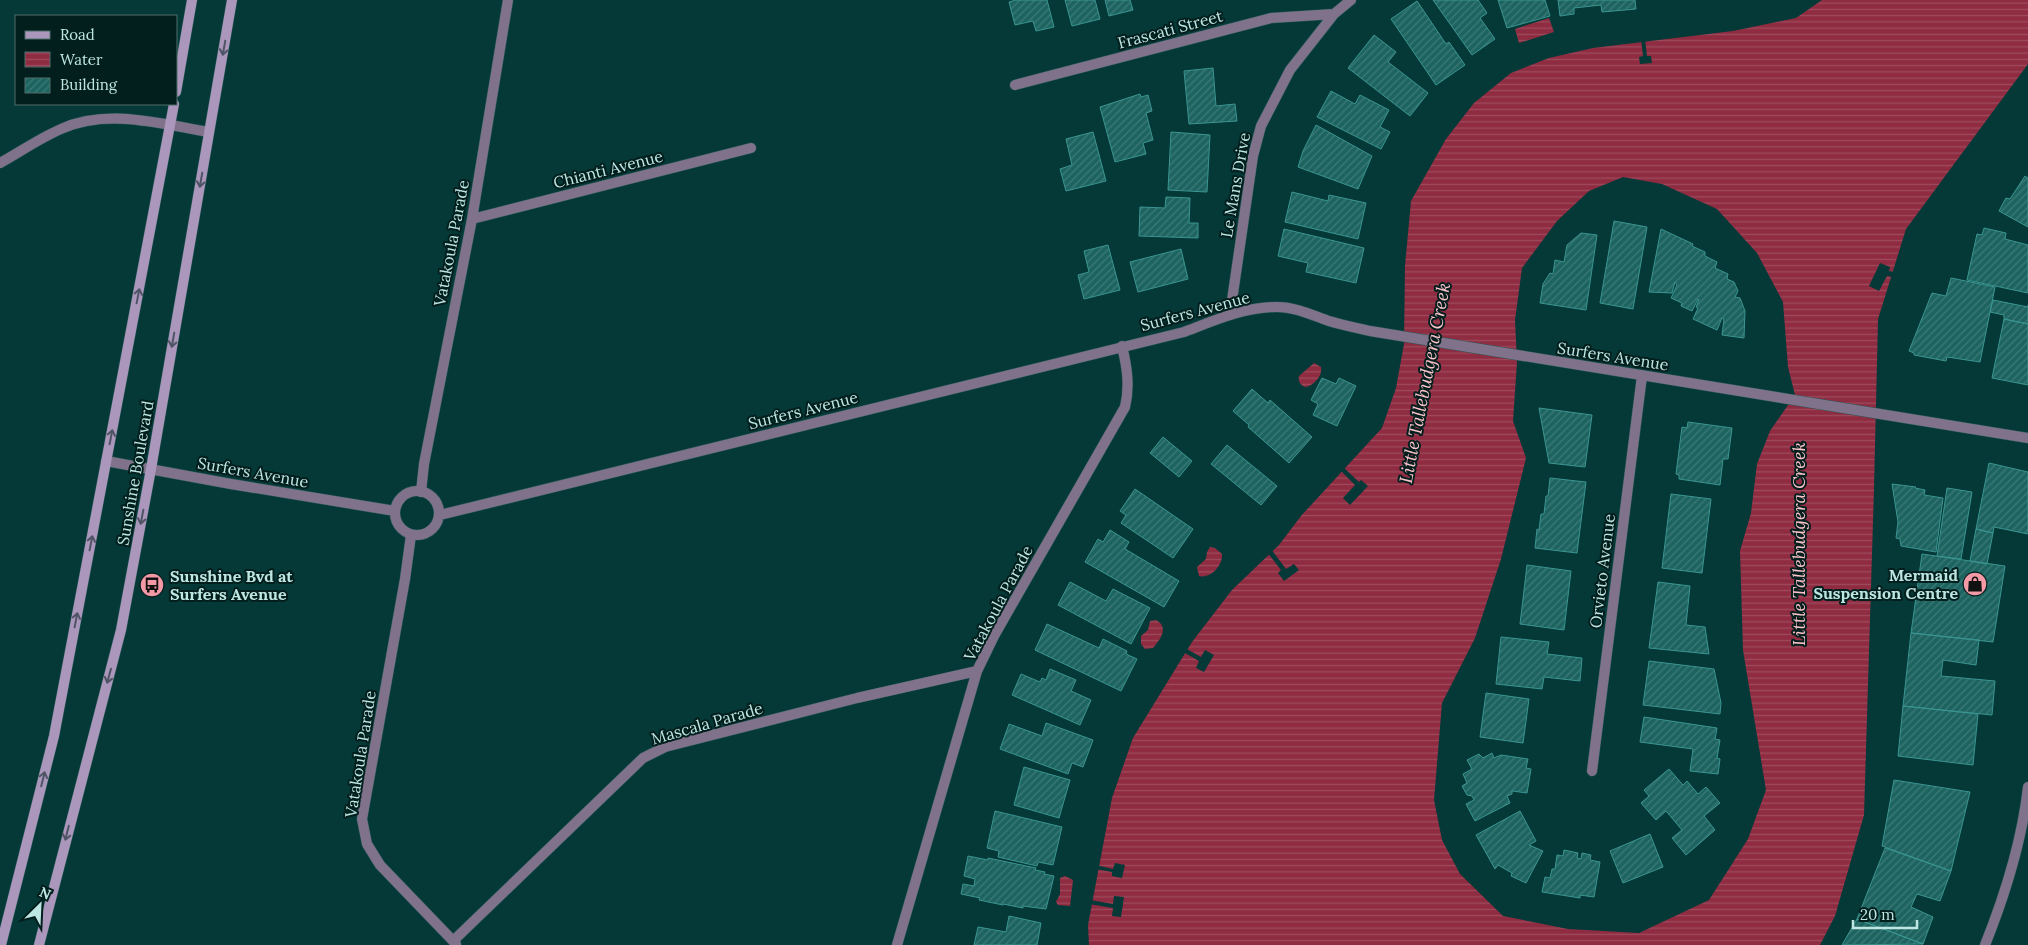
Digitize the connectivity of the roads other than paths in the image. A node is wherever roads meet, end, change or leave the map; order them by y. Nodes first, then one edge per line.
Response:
1 (192, 0) edge
2 (232, 0) edge
3 (508, 0) edge
4 (1351, 0) edge
5 (1334, 14) junction
6 (178, 80) edge
7 (1015, 85) dead end
8 (174, 105) edge
9 (170, 125) junction
10 (209, 132) junction
11 (751, 148) dead end
12 (0, 163) edge
13 (472, 219) junction
14 (1230, 314) junction
15 (1122, 346) junction
16 (1642, 376) junction
17 (2028, 438) edge
18 (106, 461) junction
19 (151, 469) junction
20 (421, 492) junction
21 (395, 511) junction
22 (440, 515) junction
23 (410, 535) junction
24 (977, 671) junction
25 (1592, 771) dead end
26 (2028, 787) edge
27 (455, 943) edge
28 (1, 945) edge
29 (39, 945) edge
30 (897, 945) edge
31 (1985, 945) edge

1 - 6 main road
2 -> 10 main road, Sunshine Boulevard
3 - 13 street, Vatakoula Parade
4 - 5 street, Le Mans Drive
5 - 7 street, Frascati Street
5 - 14 street, Le Mans Drive
8 - 9 main road, Sunshine Boulevard
9 - 10 street
9 - 12 street
18 -> 9 main road, Sunshine Boulevard
10 -> 19 main road, Sunshine Boulevard
11 - 13 street, Chianti Avenue
13 - 20 street, Vatakoula Parade
14 - 15 street, Surfers Avenue
14 - 16 street, Surfers Avenue
15 - 22 street, Surfers Avenue
15 - 24 street, Vatakoula Parade
16 - 17 street, Surfers Avenue
16 - 25 street, Orvieto Avenue
18 - 19 street, Surfers Avenue
28 -> 18 main road, Sunshine Boulevard
19 - 21 street, Surfers Avenue
19 -> 29 main road, Sunshine Boulevard
20 - 21 street
20 - 22 street
21 - 23 street
22 - 23 street
23 - 27 street, Vatakoula Parade
24 - 27 street, Mascala Parade
24 - 30 street, Vatakoula Parade
26 - 31 street

